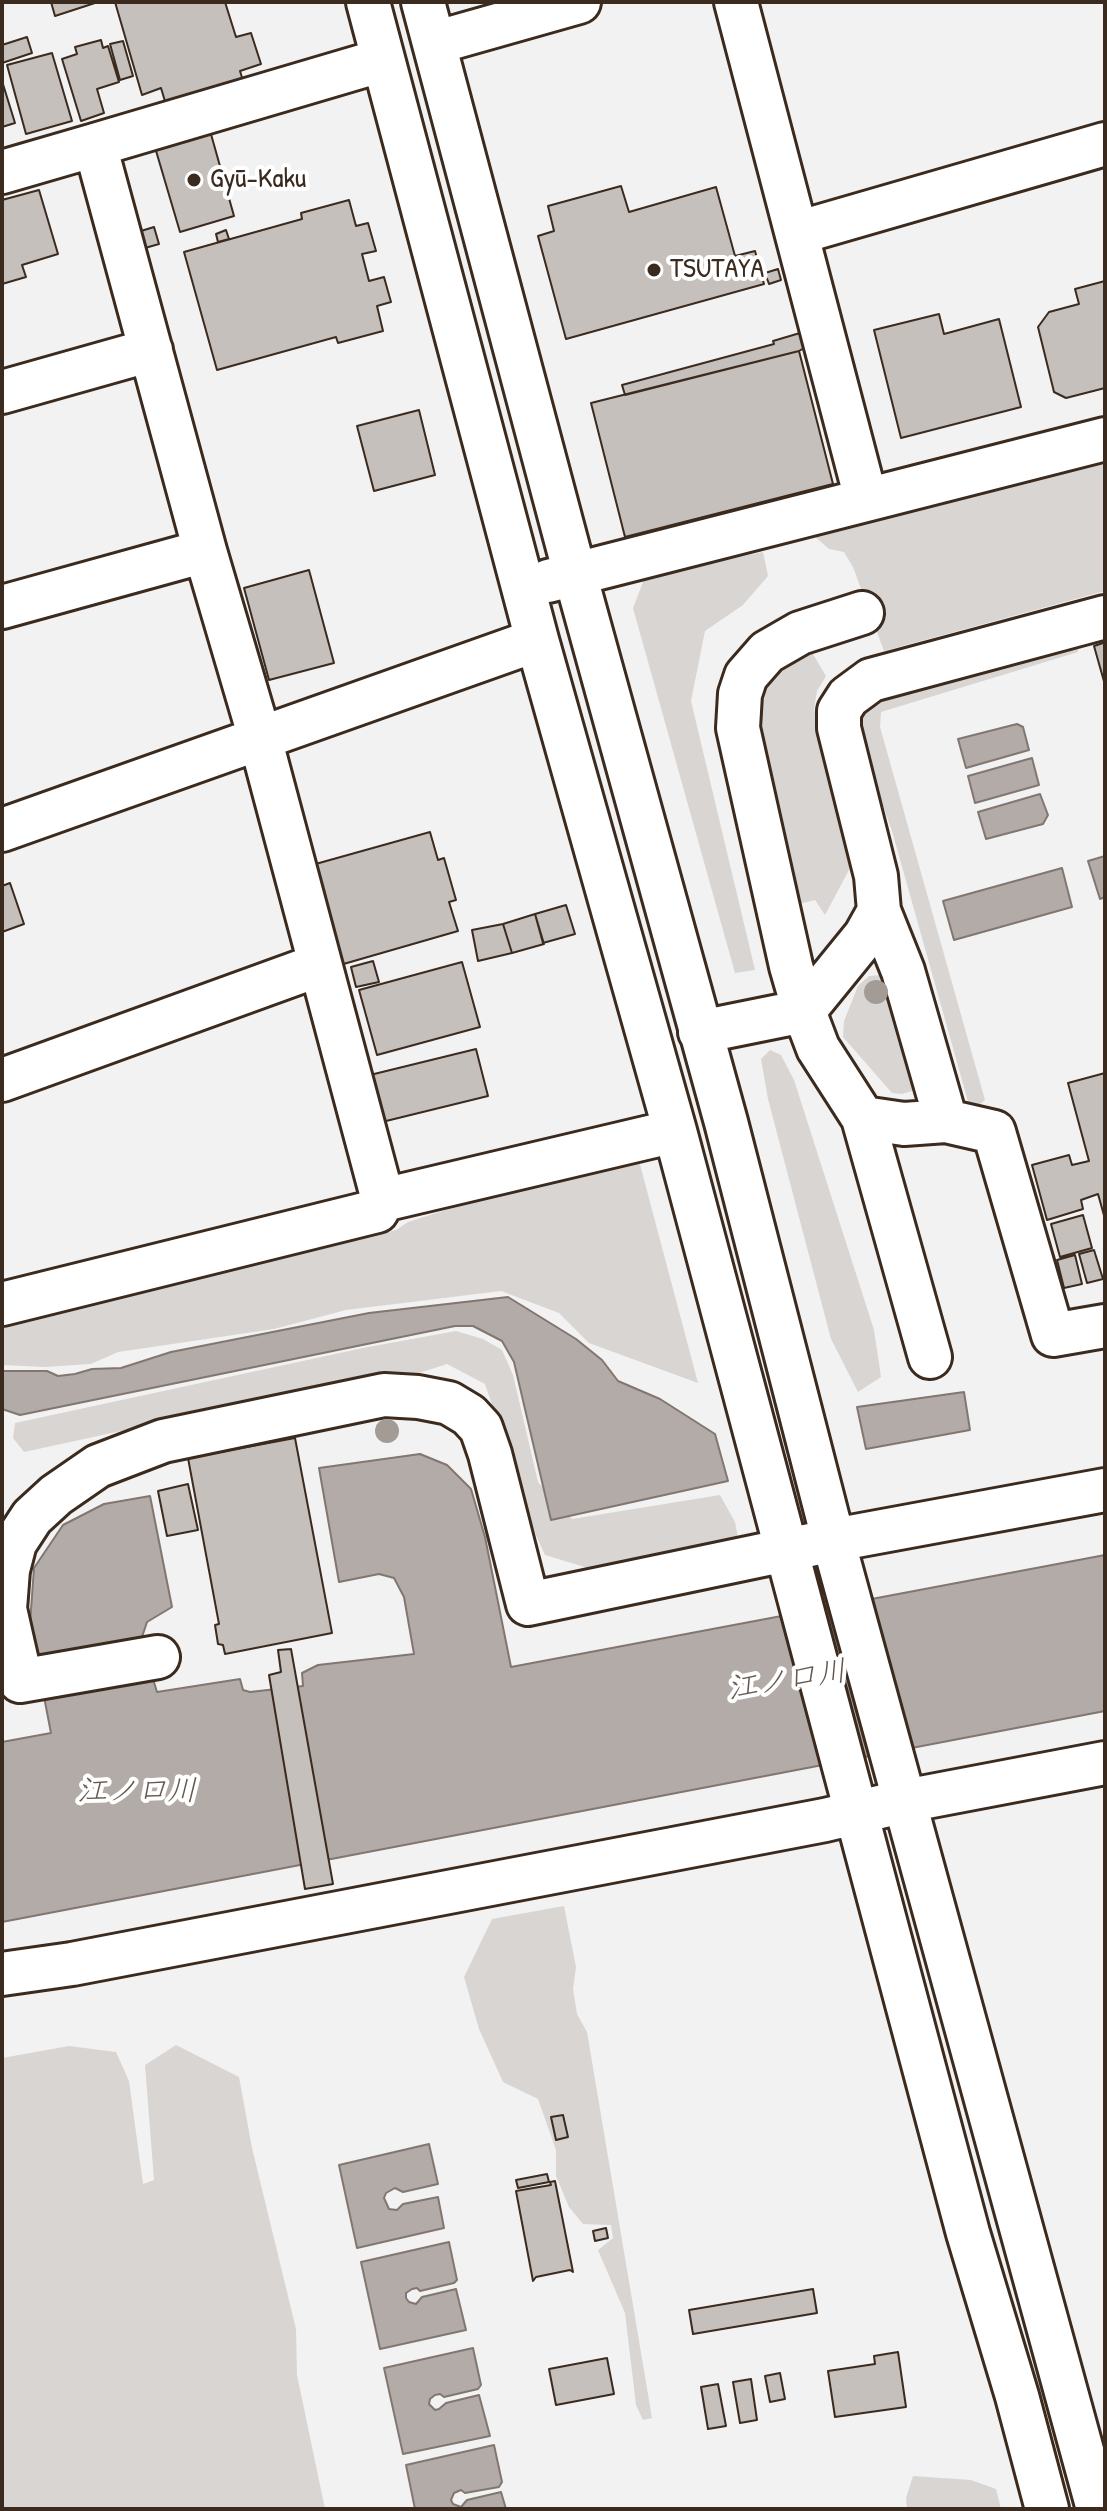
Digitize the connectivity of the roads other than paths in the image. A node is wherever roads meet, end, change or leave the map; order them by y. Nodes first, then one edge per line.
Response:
1 (368, 2) edge
2 (423, 2) edge
3 (579, 2) edge
4 (736, 2) edge
5 (434, 43) junction
6 (383, 60) junction
7 (1105, 144) edge
8 (95, 145) junction
9 (2, 172) edge
10 (797, 233) junction
11 (151, 350) junction
12 (2, 392) edge
13 (1105, 439) edge
14 (866, 499) junction
15 (205, 551) junction
16 (575, 574) junction
17 (523, 588) junction
18 (2, 607) edge
19 (862, 613) dead end
20 (1105, 617) edge
21 (537, 640) junction
22 (260, 738) junction
23 (2, 830) edge
24 (879, 911) junction
25 (319, 965) junction
26 (804, 1011) junction
27 (700, 1032) junction
28 (2, 1080) edge
29 (863, 1118) junction
30 (946, 1121) junction
31 (675, 1131) junction
32 (383, 1200) junction
33 (2, 1304) edge
34 (1105, 1326) edge
35 (930, 1357) dead end
36 (1105, 1490) edge
37 (836, 1549) junction
38 (789, 1559) junction
39 (158, 1657) dead end
40 (15, 1679) edge
41 (1105, 1763) edge
42 (901, 1786) junction
43 (853, 1798) junction
44 (2, 1974) edge
45 (1091, 2426) edge
46 (1047, 2509) edge
47 (1098, 2509) edge

1 - 6 street
2 - 5 street
3 - 5 street
4 - 10 street
5 - 16 street
6 - 8 street
6 - 17 street
7 - 10 street
8 - 9 street
8 - 11 street
10 - 14 street
11 - 12 street
11 - 15 street
13 - 14 street
14 - 16 street
15 - 18 street
15 - 22 street
16 - 17 street
16 - 27 street
17 - 21 street
19 - 26 street
20 - 24 street
21 - 22 street
21 - 31 street
22 - 23 street
22 - 25 street
24 - 26 street
24 - 30 street
25 - 28 street
25 - 32 street
26 - 27 street
26 - 29 street
27 - 37 street
29 - 30 street
29 - 35 street
30 - 34 street
31 - 32 street
31 - 38 street
32 - 33 street
36 - 37 street
37 - 38 street
37 - 42 street
38 - 40 street
38 - 43 street
39 - 40 street
41 - 42 street
42 - 43 street
42 - 45 street
43 - 44 street
43 - 46 street
45 - 47 street

